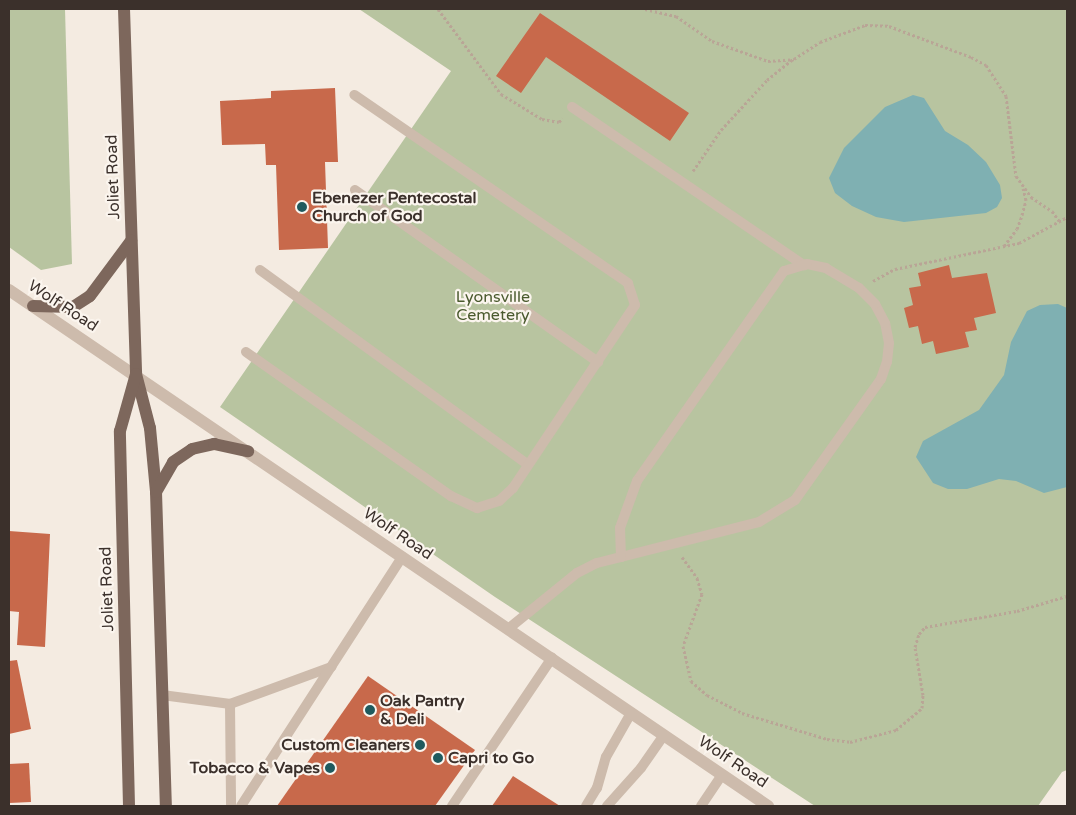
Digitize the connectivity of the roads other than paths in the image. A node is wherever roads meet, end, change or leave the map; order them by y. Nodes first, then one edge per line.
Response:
1 (124, 9) edge
2 (354, 95) dead end
3 (572, 107) road end
4 (355, 190) dead end
5 (131, 240) junction
6 (804, 265) junction
7 (260, 270) dead end
8 (9, 290) edge
9 (33, 306) junction
10 (246, 352) dead end
11 (598, 362) junction
12 (136, 374) junction
13 (248, 451) junction
14 (528, 465) junction
15 (156, 492) junction
16 (402, 557) junction
17 (621, 557) junction
18 (508, 629) junction
19 (552, 658) junction
20 (331, 666) junction
21 (162, 695) junction
22 (230, 704) junction
23 (631, 713) junction
24 (664, 735) junction
25 (722, 775) junction
26 (610, 805) edge
27 (129, 806) edge
28 (166, 806) edge
29 (231, 806) edge
30 (241, 806) edge
31 (452, 806) edge
32 (586, 806) edge
33 (701, 806) edge
34 (768, 806) edge

1 - 5 main road, Joliet Road
2 - 11 lane
3 - 6 lane
4 - 11 lane
5 - 9 main road
5 - 12 main road, Joliet Road
6 - 17 lane
6 - 17 lane
7 - 14 lane
8 - 9 street, Wolf Road
9 - 12 street, Wolf Road
10 - 14 lane
11 - 14 lane
12 - 13 street, Wolf Road
12 - 15 main road, Joliet Road
12 - 27 main road, Joliet Road
13 - 15 main road
13 - 16 street, Wolf Road
15 - 21 main road, Joliet Road
16 - 18 street, Wolf Road
16 - 20 lane
17 - 18 lane
18 - 19 street, Wolf Road
19 - 23 street, Wolf Road
19 - 31 lane
20 - 22 lane
20 - 30 lane
21 - 22 lane
21 - 28 main road, Joliet Road
22 - 29 lane
23 - 24 street, Wolf Road
23 - 32 lane
24 - 25 street, Wolf Road
24 - 26 lane
25 - 33 lane
25 - 34 street, Wolf Road

